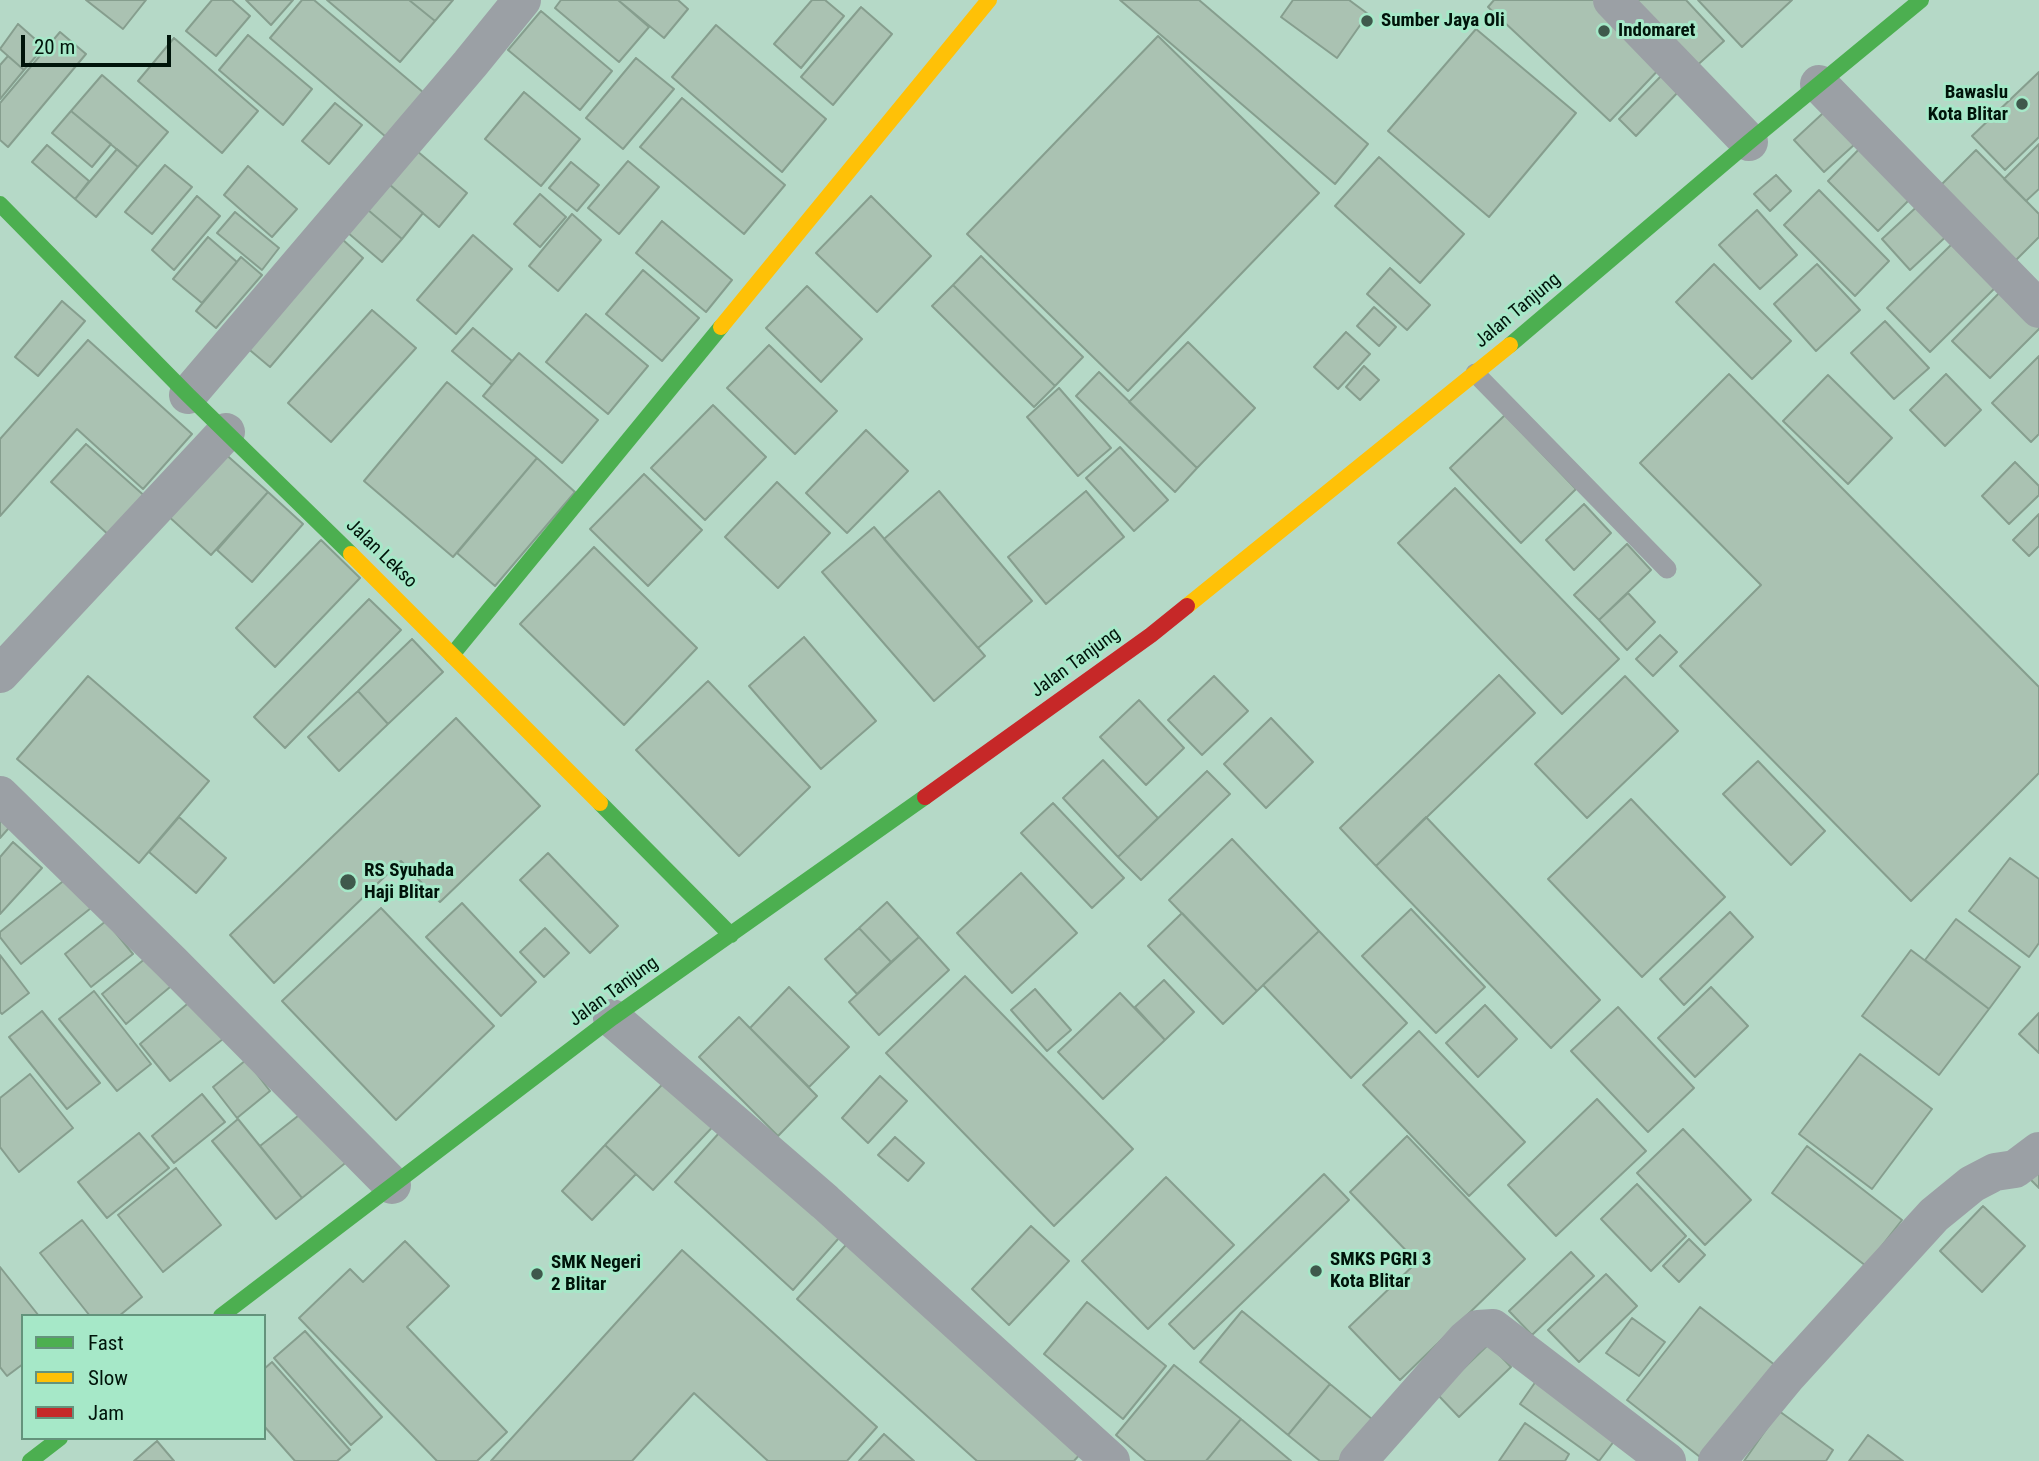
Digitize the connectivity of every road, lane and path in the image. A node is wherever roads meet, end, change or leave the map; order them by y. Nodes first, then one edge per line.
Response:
1 (522, 0) edge
2 (989, 0) edge
3 (1612, 0) edge
4 (1921, 0) edge
5 (1819, 84) junction
6 (1749, 142) junction
7 (0, 204) edge
8 (2039, 309) edge
9 (1475, 373) junction
10 (188, 395) junction
11 (226, 432) junction
12 (1667, 569) dead end
13 (452, 655) junction
14 (0, 674) edge
15 (0, 795) edge
16 (732, 935) junction
17 (612, 1018) junction
18 (2039, 1151) edge
19 (392, 1185) junction
20 (224, 1314) edge
21 (57, 1440) edge
22 (30, 1461) edge
23 (1111, 1461) edge
24 (1357, 1461) edge
25 (1667, 1461) edge
26 (1717, 1461) edge

1 - 10 street
2 - 13 main road
3 - 6 street
4 - 5 main road, Jalan Tanjung
5 - 6 main road, Jalan Tanjung
5 - 8 street
6 - 9 main road, Jalan Tanjung
7 - 10 main road, Jalan Lekso
9 - 12 lane
9 - 16 main road, Jalan Tanjung
10 - 11 main road, Jalan Lekso
11 - 13 main road, Jalan Lekso
11 - 14 street
13 - 16 main road, Jalan Lekso
15 - 19 street
16 - 17 main road, Jalan Tanjung
17 - 19 main road, Jalan Tanjung
17 - 23 street
18 - 26 street
19 - 20 main road, Jalan Tanjung
21 - 22 main road
24 - 25 street

